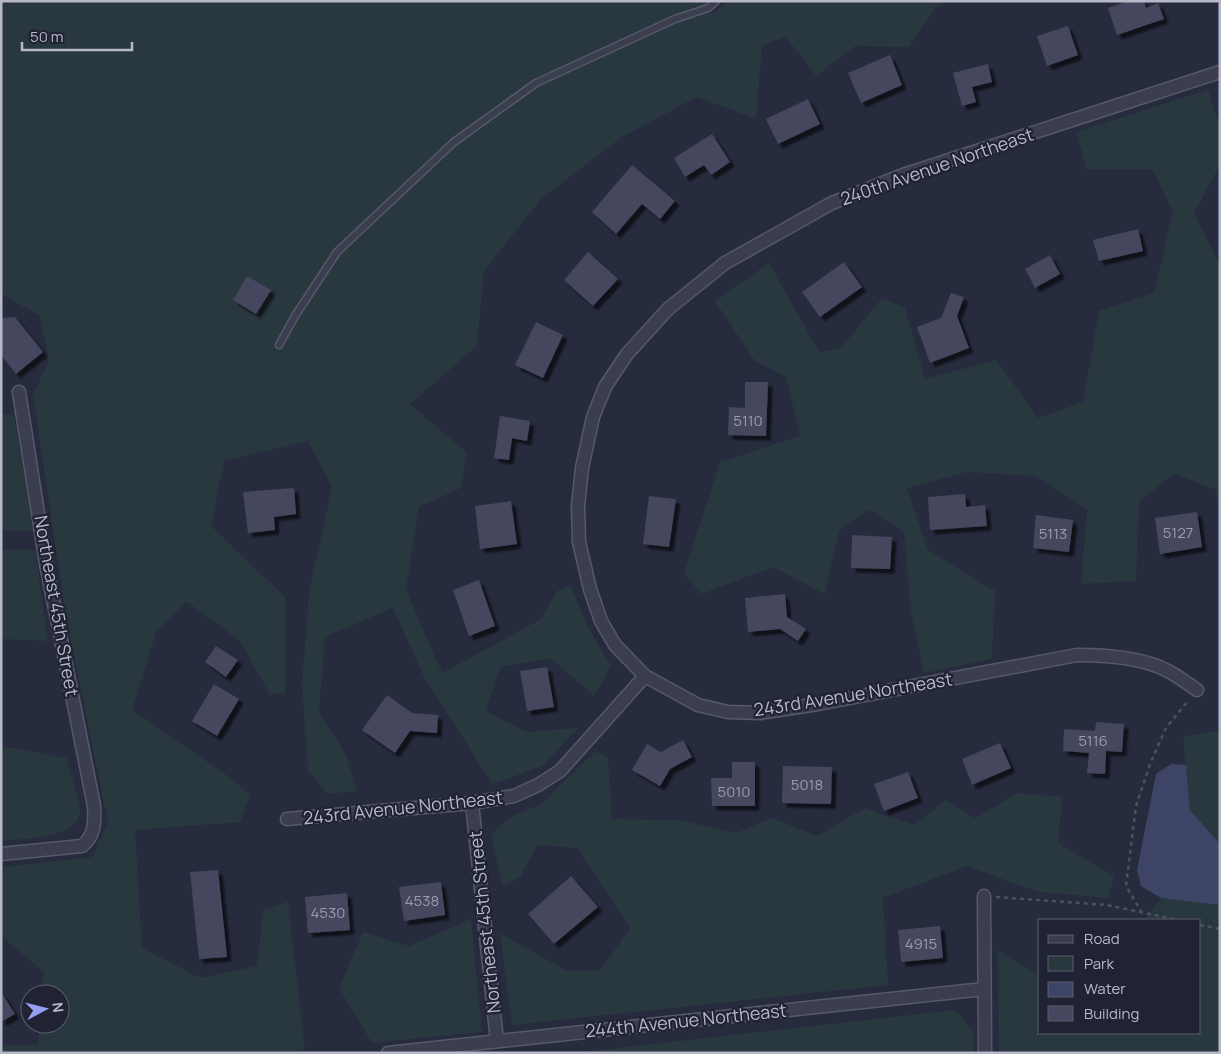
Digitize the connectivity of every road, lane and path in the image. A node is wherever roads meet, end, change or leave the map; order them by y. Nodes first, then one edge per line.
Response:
1 (716, 1) edge
2 (1220, 72) edge
3 (279, 345) dead end
4 (19, 392) dead end
5 (644, 676) junction
6 (1197, 690) joint
7 (472, 803) junction
8 (287, 819) dead end
9 (1, 854) edge
10 (984, 896) joint
11 (1142, 913) junction
12 (1173, 919) edge
13 (1201, 925) edge
14 (1220, 929) edge
15 (984, 989) junction
16 (497, 1041) junction
17 (388, 1053) edge
18 (985, 1053) edge

1 - 3 lane
2 - 5 street, 240th Avenue Northeast
4 - 9 street, Northeast 45th Street
5 - 6 street, 243rd Avenue Northeast
5 - 7 street, 243rd Avenue Northeast
6 - 11 path
7 - 8 street, 243rd Avenue Northeast
7 - 16 street, Northeast 45th Street
10 - 11 path
10 - 15 street
11 - 12 path
13 - 14 path
15 - 16 street, 244th Avenue Northeast
15 - 18 street
16 - 17 street, 244th Avenue Northeast

